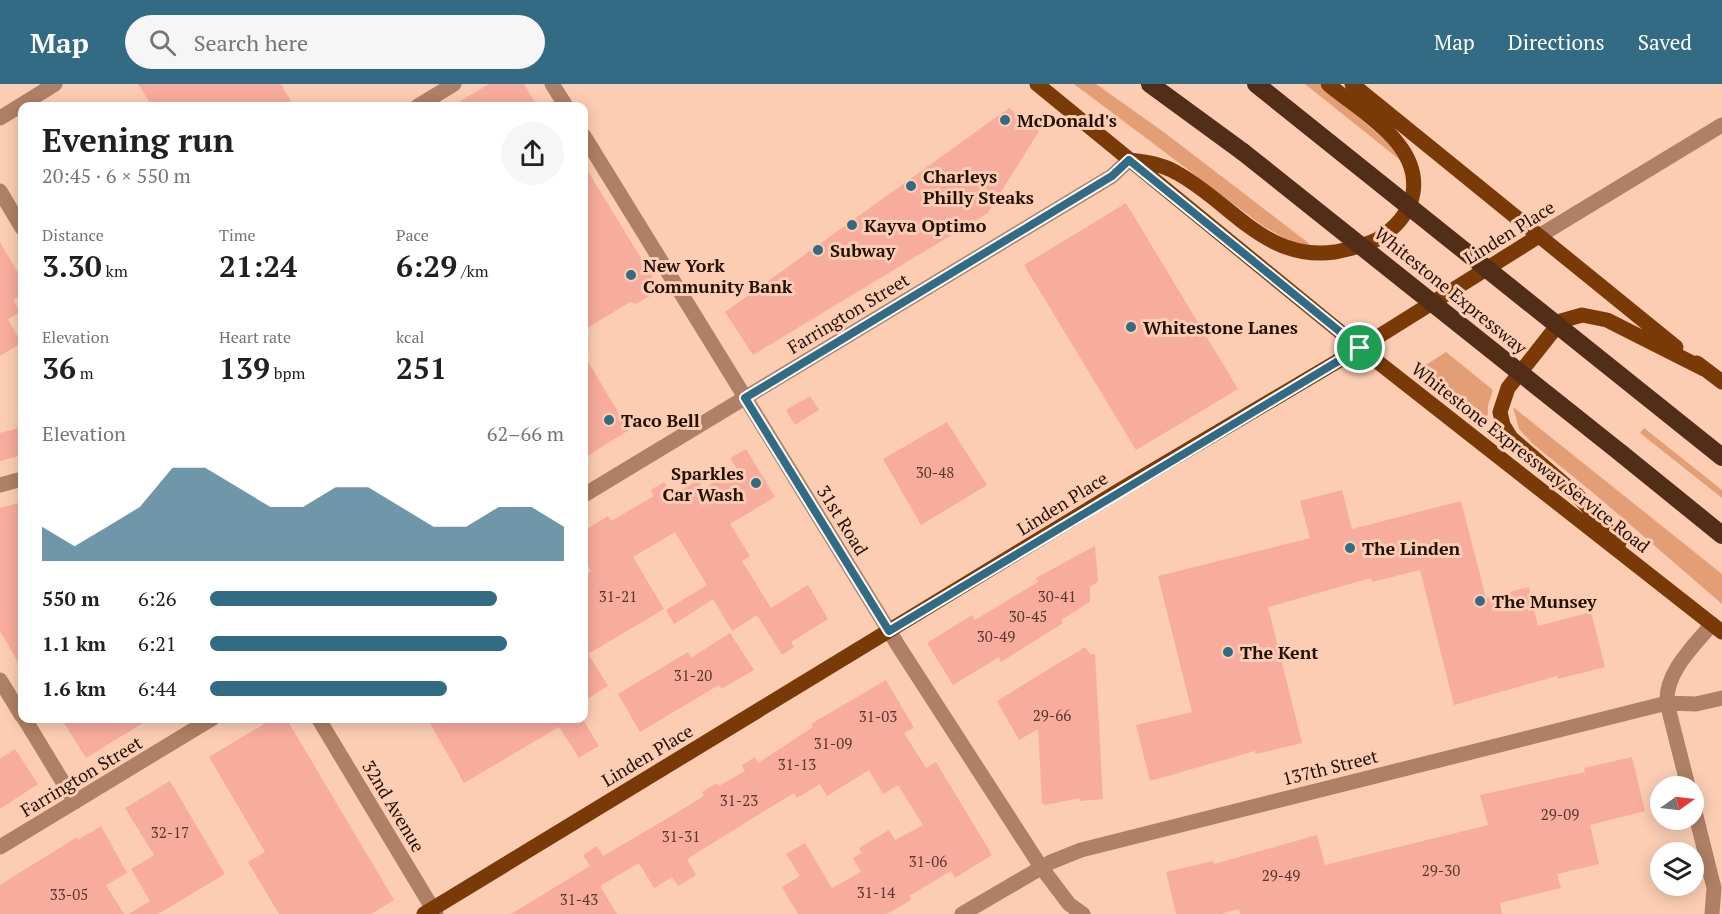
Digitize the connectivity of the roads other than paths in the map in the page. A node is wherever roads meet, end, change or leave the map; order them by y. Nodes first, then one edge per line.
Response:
1 (55, 84) edge
2 (454, 84) edge
3 (552, 84) edge
4 (1037, 84) edge
5 (1150, 84) edge
6 (1256, 84) edge
7 (1328, 84) edge
8 (1352, 84) edge
9 (26, 102) edge
10 (425, 102) edge
11 (563, 102) edge
12 (18, 107) edge
13 (0, 118) edge
14 (1722, 125) edge
15 (588, 143) edge
16 (1129, 160) junction
17 (0, 191) edge
18 (18, 221) edge
19 (1539, 236) junction
20 (1360, 348) junction
21 (1704, 369) junction
22 (1722, 382) edge
23 (745, 398) junction
24 (1722, 457) edge
25 (18, 480) edge
26 (0, 485) edge
27 (588, 493) edge
28 (1722, 535) edge
29 (1640, 567) junction
30 (1717, 628) edge
31 (889, 631) junction
32 (0, 680) edge
33 (1722, 698) edge
34 (1667, 703) junction
35 (18, 709) edge
36 (27, 723) edge
37 (205, 723) edge
38 (321, 723) edge
39 (1685, 776) edge
40 (75, 802) junction
41 (1700, 830) edge
42 (0, 848) edge
43 (1041, 867) junction
44 (431, 912) edge
45 (962, 914) edge
46 (1083, 914) edge
47 (1712, 914) edge

1 - 9 street
2 - 10 street
3 - 11 street
4 - 16 main road, Whitestone Expressway Service Road
5 - 28 highway, Whitestone Expressway, bridge
6 - 24 highway, bridge
7 - 16 main road
8 - 19 main road
12 - 13 street
14 - 19 street, Linden Place
15 - 23 street, 31st Road
16 - 20 main road, Whitestone Expressway Service Road
16 - 23 street, Farrington Street
17 - 18 street
19 - 20 main road, Linden Place
19 - 21 main road
20 - 29 main road, Whitestone Expressway Service Road
20 - 31 main road, Linden Place
21 - 22 main road
21 - 29 main road
23 - 27 street, Farrington Street
23 - 31 street, 31st Road
25 - 26 street
29 - 30 main road, Whitestone Expressway Service Road
30 - 34 street
31 - 43 street, 31st Road
31 - 44 main road, Linden Place
32 - 35 street
33 - 34 street, 137th Street
34 - 39 street
34 - 43 street, 137th Street
36 - 40 street
37 - 40 street, Farrington Street
38 - 44 street, 32nd Avenue
40 - 42 street, Farrington Street
41 - 47 street
43 - 45 street, 137th Street
43 - 46 street, 31st Road

